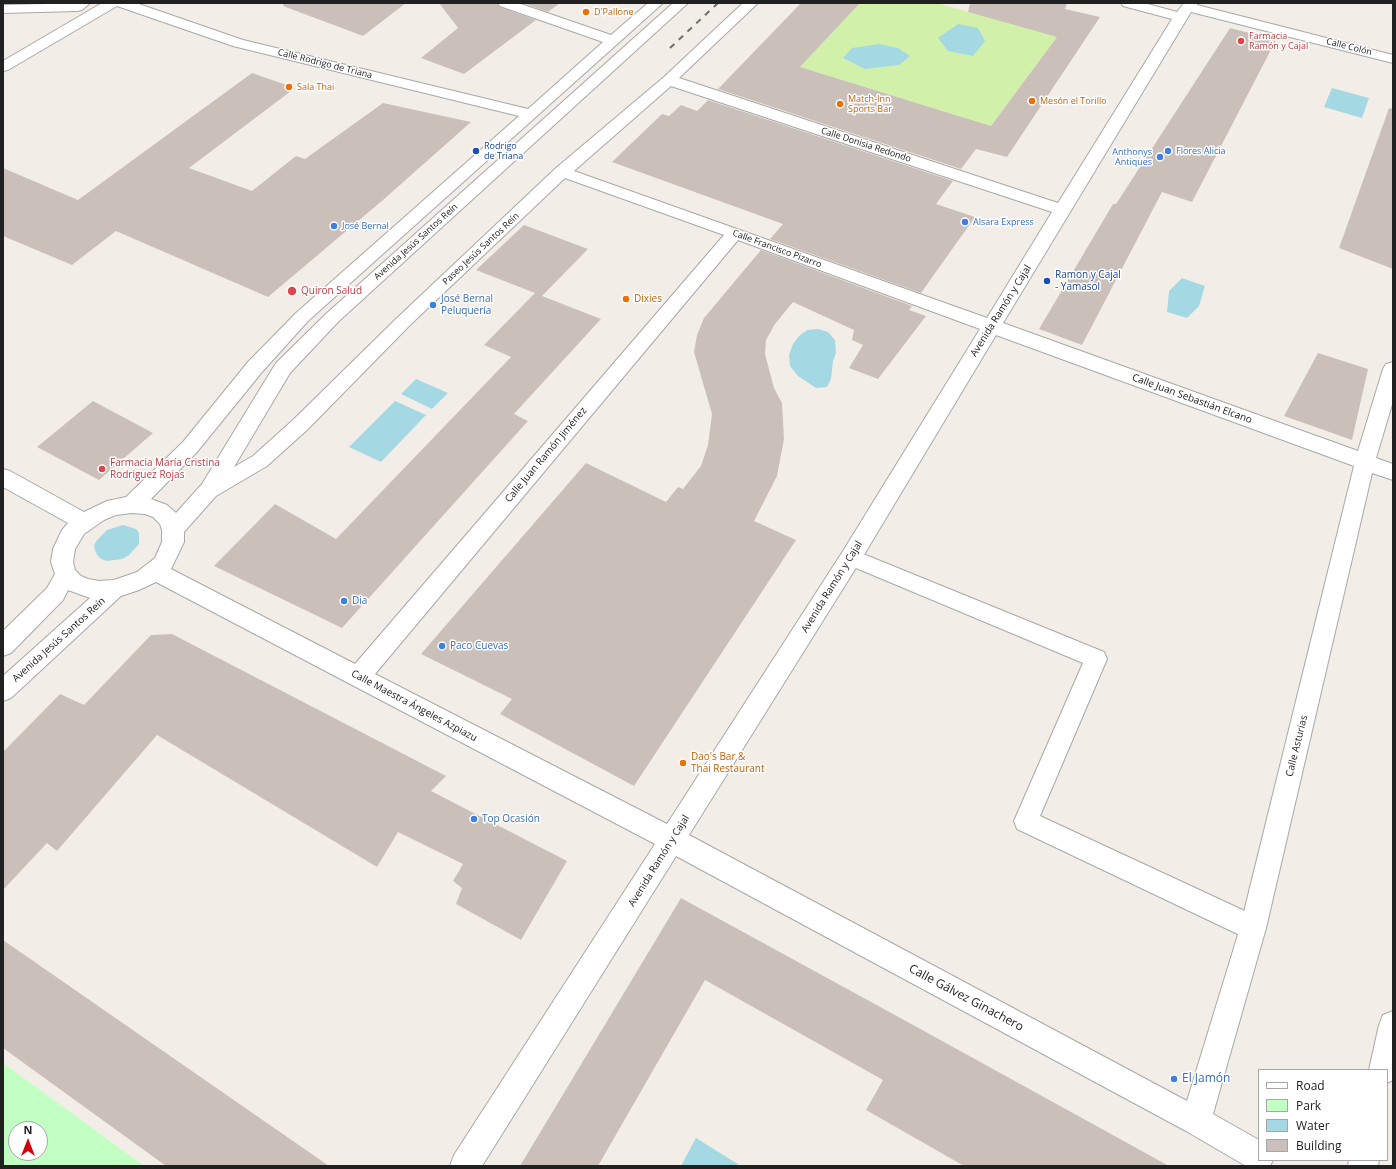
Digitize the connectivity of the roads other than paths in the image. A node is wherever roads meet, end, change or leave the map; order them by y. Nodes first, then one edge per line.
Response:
1 (83, 3) edge
2 (112, 3) edge
3 (122, 3) edge
4 (505, 3) edge
5 (656, 3) edge
6 (681, 3) edge
7 (751, 3) edge
8 (1128, 3) edge
9 (3, 9) edge
10 (1186, 9) edge
11 (613, 41) junction
12 (1393, 59) edge
13 (3, 67) edge
14 (670, 80) junction
15 (531, 114) junction
16 (562, 172) junction
17 (1063, 210) junction
18 (735, 233) junction
19 (991, 327) junction
20 (1393, 369) edge
21 (1365, 461) junction
22 (1393, 472) edge
23 (3, 477) edge
24 (209, 490) junction
25 (132, 505) junction
26 (85, 522) junction
27 (173, 530) junction
28 (851, 557) junction
29 (156, 571) junction
30 (66, 574) junction
31 (114, 589) junction
32 (3, 646) edge
33 (358, 676) junction
34 (3, 691) edge
35 (672, 840) junction
36 (1253, 928) junction
37 (1393, 1025) edge
38 (1383, 1069) edge
39 (1196, 1121) junction
40 (1258, 1156) edge
41 (1266, 1161) edge
42 (465, 1166) edge
43 (1275, 1166) edge

1 - 9 street
2 - 13 street
3 - 15 street, Calle Rodrigo de Triana
4 - 11 street
5 - 11 street, Avenida Jesús Santos Reín
6 - 24 street, Avenida Jesús Santos Reín
7 - 14 street, Paseo Jesús Santos Reín
8 - 10 street, Calle Colón
10 - 12 street, Calle Colón
10 - 17 street, Avenida Ramón y Cajal
11 - 15 street, Avenida Jesús Santos Reín
14 - 16 street, Paseo Jesús Santos Reín
14 - 17 street, Calle Donisia Redondo
15 - 25 street, Avenida Jesús Santos Reín
16 - 18 street, Calle Francisco Pizarro
16 - 24 street, Paseo Jesús Santos Reín
17 - 19 street, Avenida Ramón y Cajal
18 - 19 street, Calle Francisco Pizarro
18 - 33 street, Calle Juan Ramón Jiménez
19 - 21 street, Calle Juan Sebastián Elcano
19 - 28 street, Avenida Ramón y Cajal
20 - 21 street, Calle Asturias
21 - 22 street, Calle Juan Sebastián Elcano
21 - 36 street, Calle Asturias
23 - 26 street
24 - 27 street, Avenida Jesús Santos Reín
25 - 26 street
25 - 27 street
26 - 30 street
27 - 29 street
28 - 35 street, Avenida Ramón y Cajal
28 - 36 lane
29 - 31 street
29 - 33 street, Calle Maestra Ángeles Azpiazu
30 - 31 street
30 - 32 street
31 - 34 street, Avenida Jesús Santos Reín
33 - 35 street, Calle Maestra Ángeles Azpiazu
35 - 39 street, Calle Gálvez Ginachero
35 - 42 street, Avenida Ramón y Cajal
36 - 39 street, Calle Asturias
37 - 38 street
39 - 40 street, Calle Gálvez Ginachero
41 - 43 street

